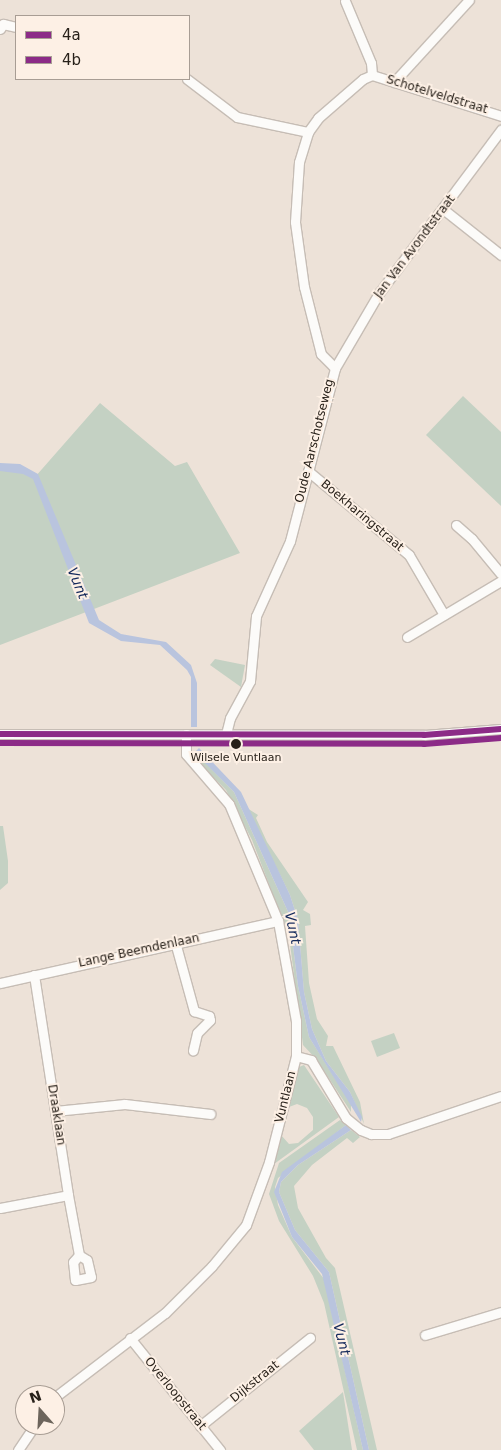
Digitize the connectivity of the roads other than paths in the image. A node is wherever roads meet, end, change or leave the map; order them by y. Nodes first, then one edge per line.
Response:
1 (345, 0) edge
2 (469, 0) edge
3 (1, 27) edge
4 (15, 27) edge
5 (372, 75) junction
6 (188, 80) edge
7 (394, 82) junction
8 (501, 116) edge
9 (501, 130) edge
10 (308, 132) junction
11 (443, 208) junction
12 (501, 255) edge
13 (335, 368) junction
14 (308, 471) junction
15 (456, 525) dead end
16 (501, 574) edge
17 (501, 581) edge
18 (444, 615) junction
19 (407, 637) dead end
20 (501, 729) edge
21 (0, 734) edge
22 (187, 734) junction
23 (226, 734) junction
24 (278, 921) junction
25 (175, 942) junction
26 (34, 975) junction
27 (0, 983) edge
28 (194, 1011) junction
29 (197, 1032) junction
30 (193, 1051) dead end
31 (296, 1056) junction
32 (501, 1096) edge
33 (56, 1111) junction
34 (210, 1114) dead end
35 (68, 1195) junction
36 (0, 1208) edge
37 (79, 1255) dead end
38 (501, 1312) edge
39 (425, 1335) dead end
40 (130, 1338) junction
41 (310, 1338) dead end
42 (65, 1390) edge
43 (200, 1426) junction
44 (28, 1435) edge
45 (18, 1450) edge
46 (220, 1450) edge

1 - 5 street
2 - 7 street
3 - 4 street
5 - 7 street, Schotelveldstraat
5 - 10 street, Oude Aarschotseweg
6 - 10 street
7 - 8 street, Schotelveldstraat
9 - 11 street, Jan Van Avondtstraat
10 - 13 street, Oude Aarschotseweg
11 - 12 street
11 - 13 street, Jan Van Avondtstraat
13 - 14 street, Oude Aarschotseweg
14 - 18 street, Boekharingstraat
14 - 23 street, Oude Aarschotseweg
15 - 16 street
17 - 18 street
18 - 19 street
20 - 23 street
21 - 22 street
22 - 23 street
22 - 24 street, Vuntlaan
24 - 25 street, Lange Beemdenlaan
24 - 31 street, Vuntlaan
25 - 26 street, Lange Beemdenlaan
25 - 28 street
26 - 27 street, Lange Beemdenlaan
26 - 33 street, Draaklaan
28 - 29 street
28 - 29 street
29 - 30 street
31 - 32 street
31 - 40 street, Vuntlaan
33 - 34 street
33 - 35 street, Draaklaan
35 - 36 street
35 - 37 street, Draaklaan
38 - 39 street
40 - 42 street, Vuntlaan
40 - 43 street, Overloopstraat
41 - 43 street, Dijkstraat
43 - 46 street, Overloopstraat
44 - 45 street

